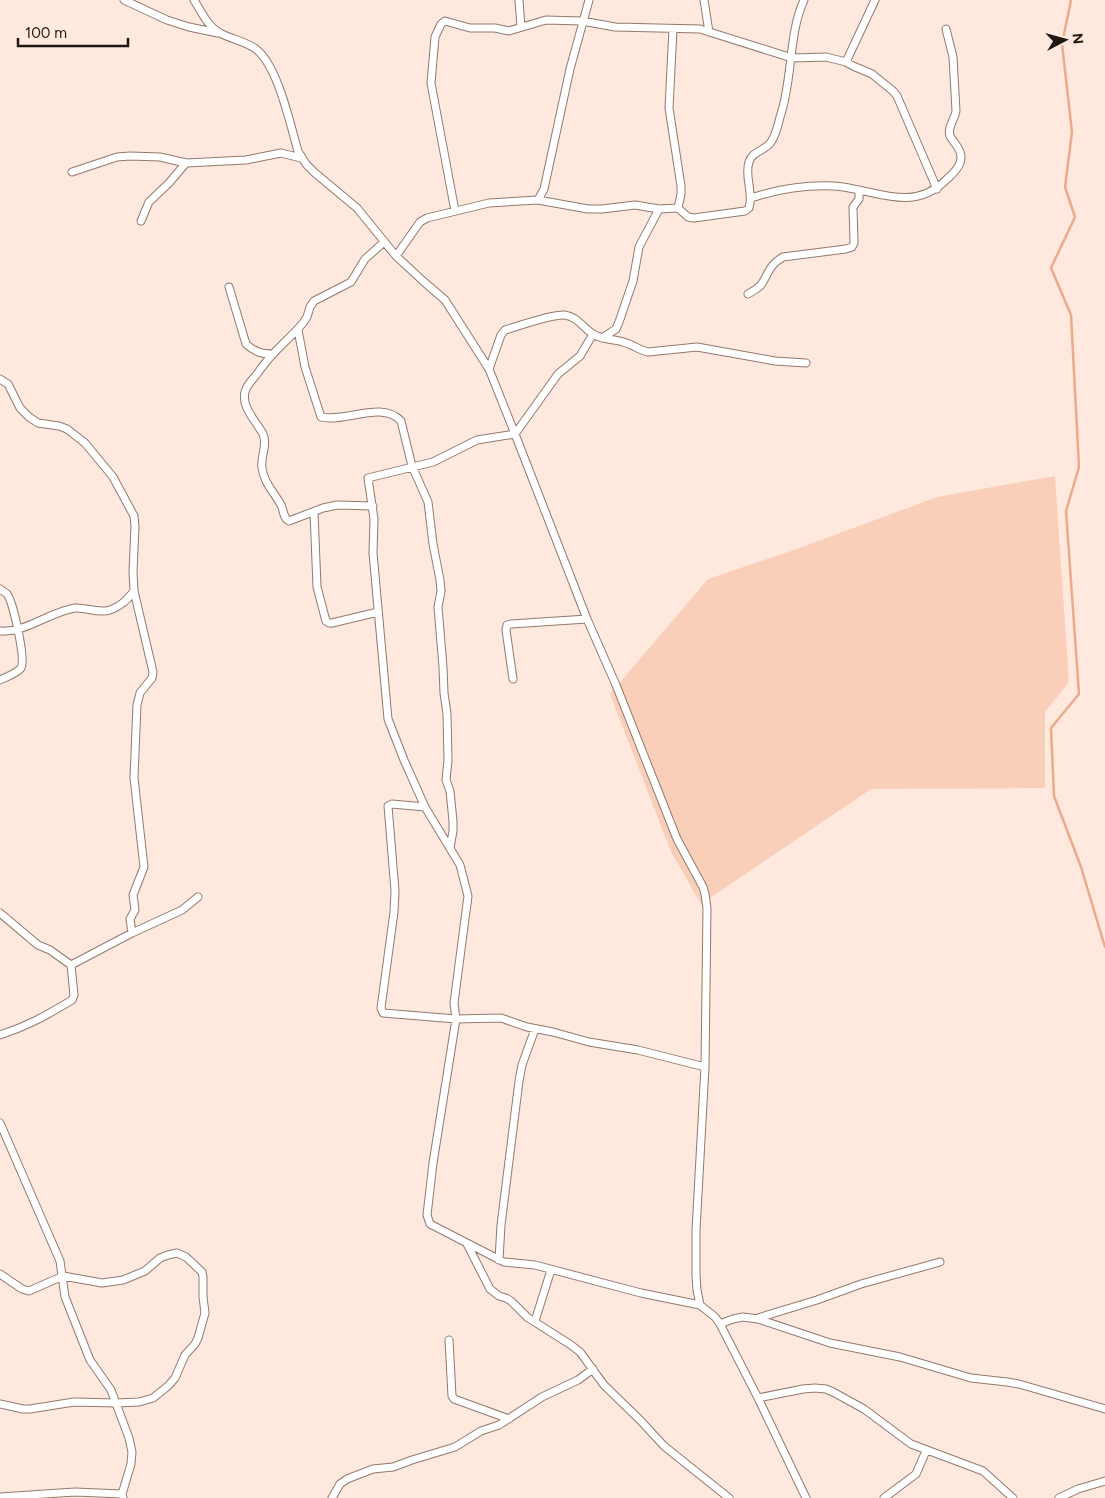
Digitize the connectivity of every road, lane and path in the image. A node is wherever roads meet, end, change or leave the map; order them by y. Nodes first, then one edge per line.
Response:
1 (124, 0) edge
2 (194, 0) edge
3 (519, 0) edge
4 (589, 0) edge
5 (704, 0) edge
6 (804, 0) edge
7 (875, 0) edge
8 (582, 21) junction
9 (521, 28) junction
10 (673, 29) junction
11 (946, 29) dead end
12 (709, 32) junction
13 (219, 33) junction
14 (792, 58) junction
15 (846, 62) junction
16 (302, 158) junction
17 (186, 163) junction
18 (72, 172) dead end
19 (937, 189) junction
20 (858, 190) junction
21 (751, 198) junction
22 (538, 200) junction
23 (659, 208) junction
24 (678, 208) junction
25 (455, 211) junction
26 (141, 221) dead end
27 (384, 242) junction
28 (396, 256) junction
29 (229, 287) dead end
30 (748, 294) dead end
31 (298, 330) junction
32 (593, 334) junction
33 (602, 338) junction
34 (273, 354) junction
35 (806, 363) dead end
36 (489, 369) junction
37 (0, 379) edge
38 (515, 434) junction
39 (412, 466) junction
40 (373, 506) junction
41 (314, 512) junction
42 (0, 589) edge
43 (134, 591) junction
44 (378, 612) junction
45 (587, 619) junction
46 (18, 630) junction
47 (0, 631) edge
48 (513, 679) dead end
49 (0, 680) edge
50 (425, 807) junction
51 (450, 848) junction
52 (198, 897) dead end
53 (0, 913) edge
54 (132, 933) junction
55 (71, 966) junction
56 (456, 1018) junction
57 (535, 1029) junction
58 (0, 1035) edge
59 (705, 1067) junction
60 (0, 1123) edge
61 (467, 1243) junction
62 (499, 1260) junction
63 (940, 1262) dead end
64 (552, 1270) junction
65 (0, 1274) edge
66 (63, 1276) junction
67 (700, 1305) junction
68 (758, 1319) junction
69 (535, 1321) junction
70 (720, 1324) junction
71 (449, 1340) dead end
72 (593, 1369) junction
73 (758, 1398) junction
74 (0, 1404) edge
75 (116, 1404) junction
76 (1105, 1409) edge
77 (509, 1419) junction
78 (926, 1451) junction
79 (1105, 1481) edge
80 (123, 1496) edge
81 (0, 1497) edge
82 (332, 1498) edge
83 (729, 1498) edge
84 (806, 1498) edge
85 (884, 1498) edge
86 (1013, 1498) edge
87 (1059, 1498) edge

1 - 13 street
2 - 13 street
3 - 9 street
4 - 8 street
5 - 12 street
6 - 14 street
7 - 15 street
8 - 9 street
8 - 10 street
8 - 22 street
9 - 25 street
10 - 12 street
10 - 24 street
11 - 19 street
12 - 14 street
13 - 16 street
14 - 15 street
14 - 21 street
15 - 19 street
16 - 17 street
16 - 27 street
17 - 18 street
17 - 26 street
19 - 20 street
20 - 21 street
20 - 30 street
21 - 24 street
22 - 23 street
22 - 25 street
23 - 24 street
23 - 33 street
25 - 28 street
27 - 28 street
27 - 31 street
28 - 36 street
29 - 34 street
31 - 34 street
31 - 39 street
32 - 33 street
32 - 36 street
32 - 38 street
33 - 35 street
34 - 41 street
36 - 38 street
37 - 43 street
38 - 39 street
38 - 45 street
39 - 40 street
39 - 51 street
40 - 41 street
40 - 44 street
41 - 44 street
42 - 46 street
43 - 46 street
43 - 54 street
44 - 50 street
45 - 48 street
45 - 59 street
46 - 47 street
46 - 49 street
50 - 51 street
50 - 56 street
51 - 56 street
52 - 54 street
53 - 55 street
54 - 55 street
55 - 58 street
56 - 57 street
56 - 61 street
57 - 59 street
57 - 62 street
59 - 67 street
60 - 66 street
61 - 62 street
61 - 69 street
62 - 64 street
63 - 68 street
64 - 67 street
64 - 69 street
65 - 66 street
66 - 75 street
66 - 75 street
67 - 70 street
68 - 70 street
68 - 76 street
69 - 72 street
70 - 73 street
71 - 77 street
72 - 77 street
72 - 83 street
73 - 78 street
73 - 84 street
74 - 75 street
75 - 80 street
77 - 82 street
78 - 85 street
78 - 86 street
79 - 87 street
80 - 81 street

